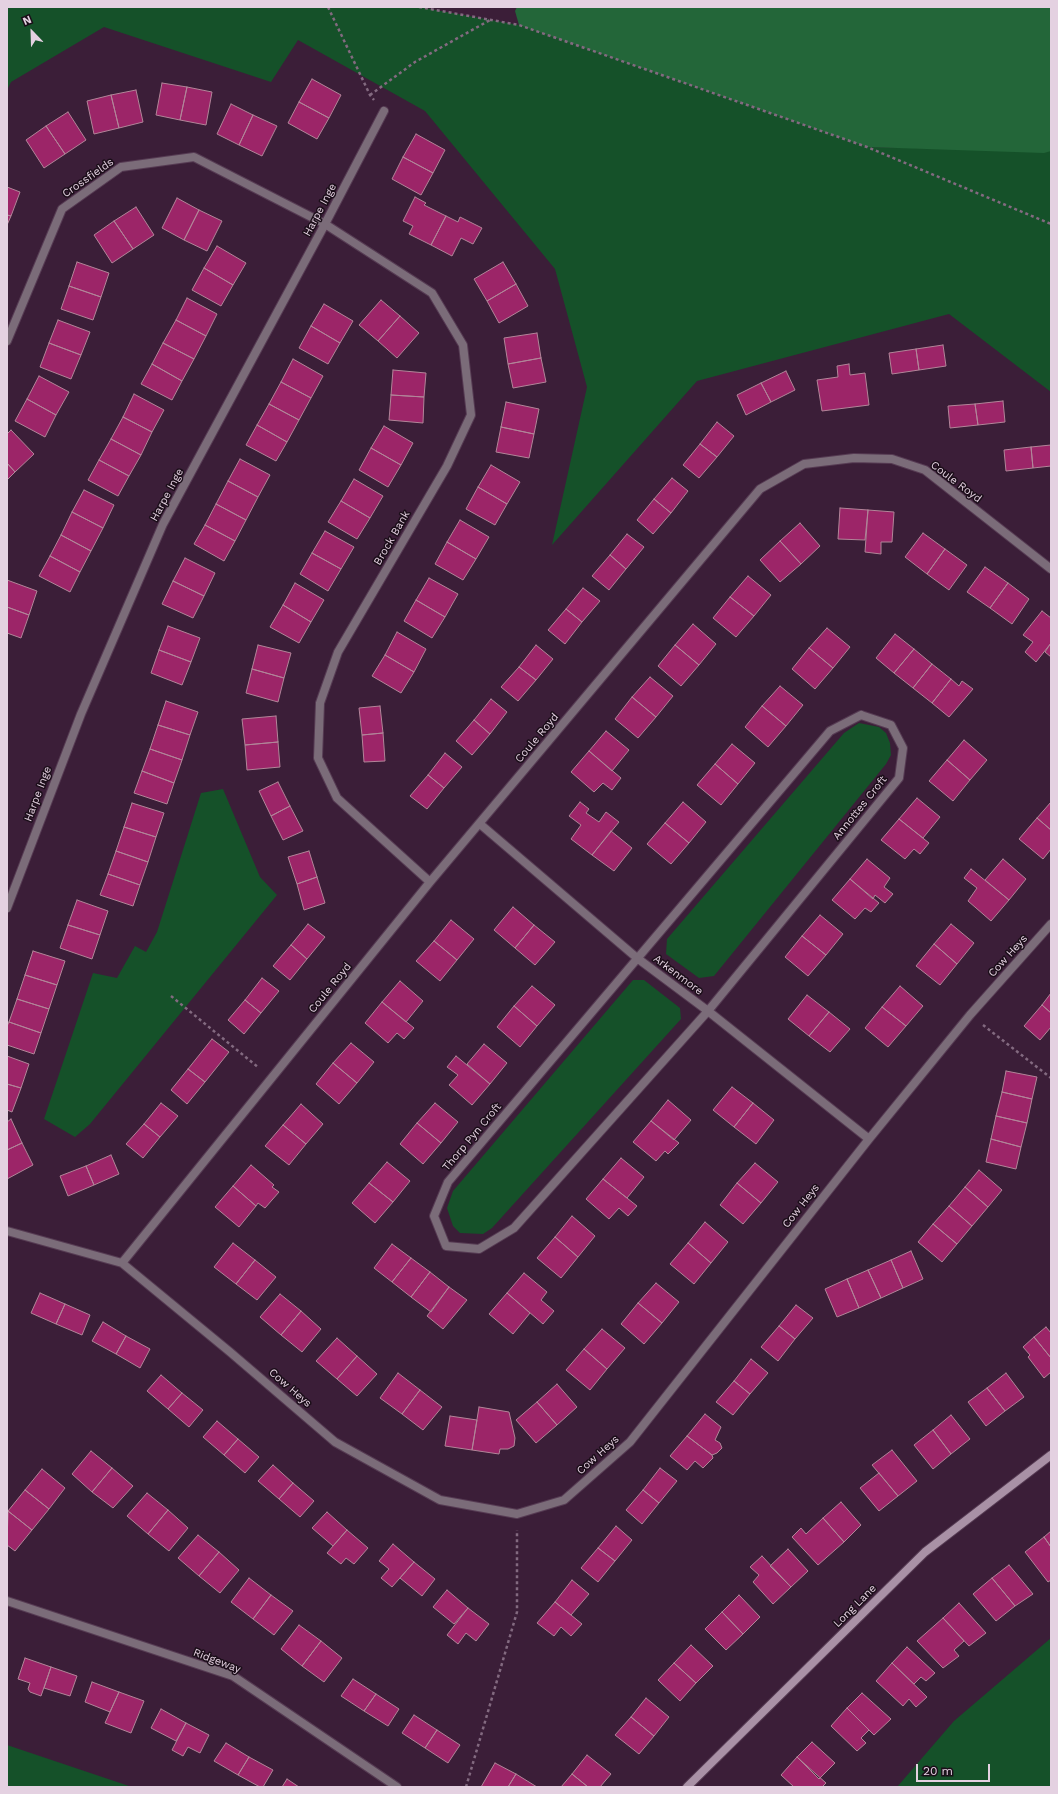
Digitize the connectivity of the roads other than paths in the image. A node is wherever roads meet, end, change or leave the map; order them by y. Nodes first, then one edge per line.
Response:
1 (384, 111) road end
2 (325, 224) junction
3 (7, 341) edge
4 (1051, 569) edge
5 (480, 824) junction
6 (430, 882) junction
7 (7, 908) edge
8 (1051, 924) edge
9 (637, 958) junction
10 (708, 1011) junction
11 (869, 1139) junction
12 (7, 1231) edge
13 (122, 1263) junction
14 (1051, 1455) edge
15 (7, 1601) edge
16 (397, 1787) edge
17 (687, 1787) edge

1 - 2 street, Harpe Inge
2 - 3 street, Crossfields
2 - 6 street, Brock Bank
2 - 7 street, Harpe Inge
4 - 5 street, Coule Royd
5 - 6 street, Coule Royd
5 - 9 street, Arkenmore
6 - 13 street, Coule Royd
8 - 11 street, Cow Heys
9 - 10 street, Arkenmore
9 - 10 street, Annottes Croft
9 - 10 street, Thorp Pyn Croft
10 - 11 street, Arkenmore
11 - 13 street, Cow Heys
12 - 13 street, Cow Heys
14 - 17 street, Long Lane
15 - 16 street, Ridgeway

